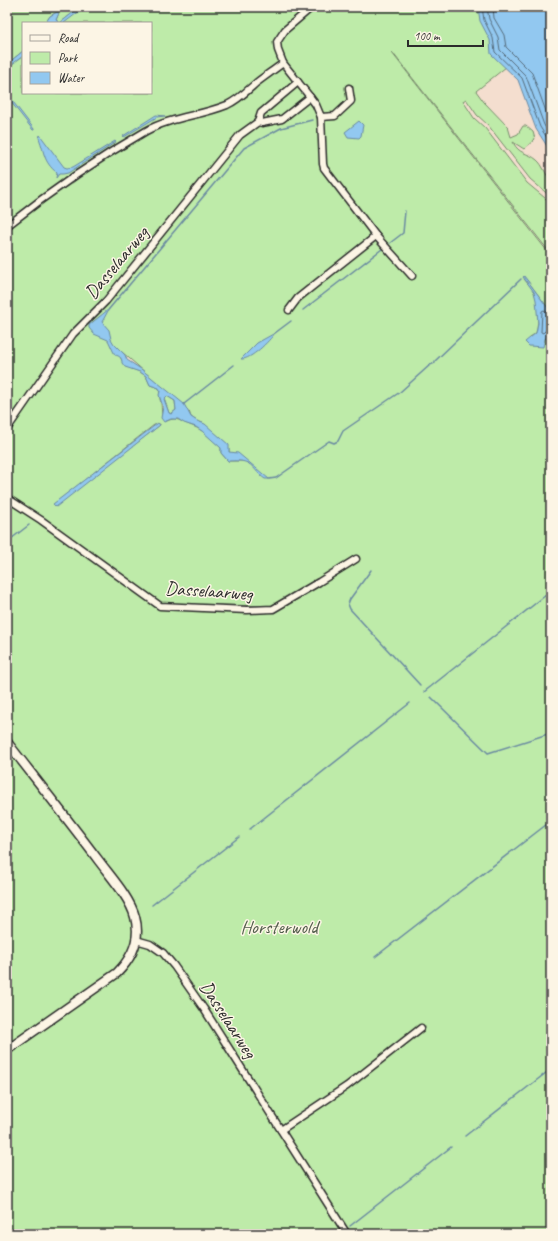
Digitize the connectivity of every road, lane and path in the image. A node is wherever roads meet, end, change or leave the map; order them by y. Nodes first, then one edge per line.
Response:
1 (312, 7) edge
2 (283, 63) junction
3 (298, 82) junction
4 (349, 88) dead end
5 (310, 97) junction
6 (321, 117) junction
7 (258, 122) junction
8 (7, 226) edge
9 (376, 236) junction
10 (412, 276) dead end
11 (289, 310) dead end
12 (7, 429) edge
13 (7, 498) edge
14 (356, 559) dead end
15 (7, 742) edge
16 (136, 940) junction
17 (421, 1028) dead end
18 (7, 1050) edge
19 (281, 1130) junction
20 (345, 1231) dead end

1 - 2 street
2 - 3 street
2 - 8 street
3 - 5 street
3 - 7 street
4 - 6 street
5 - 6 street
5 - 7 street
6 - 9 street
7 - 12 street, Dasselaarweg
9 - 10 street
9 - 11 street
13 - 14 street, Dasselaarweg
15 - 16 street
16 - 18 street
16 - 19 street, Dasselaarweg
17 - 19 street
19 - 20 street, Dasselaarweg

